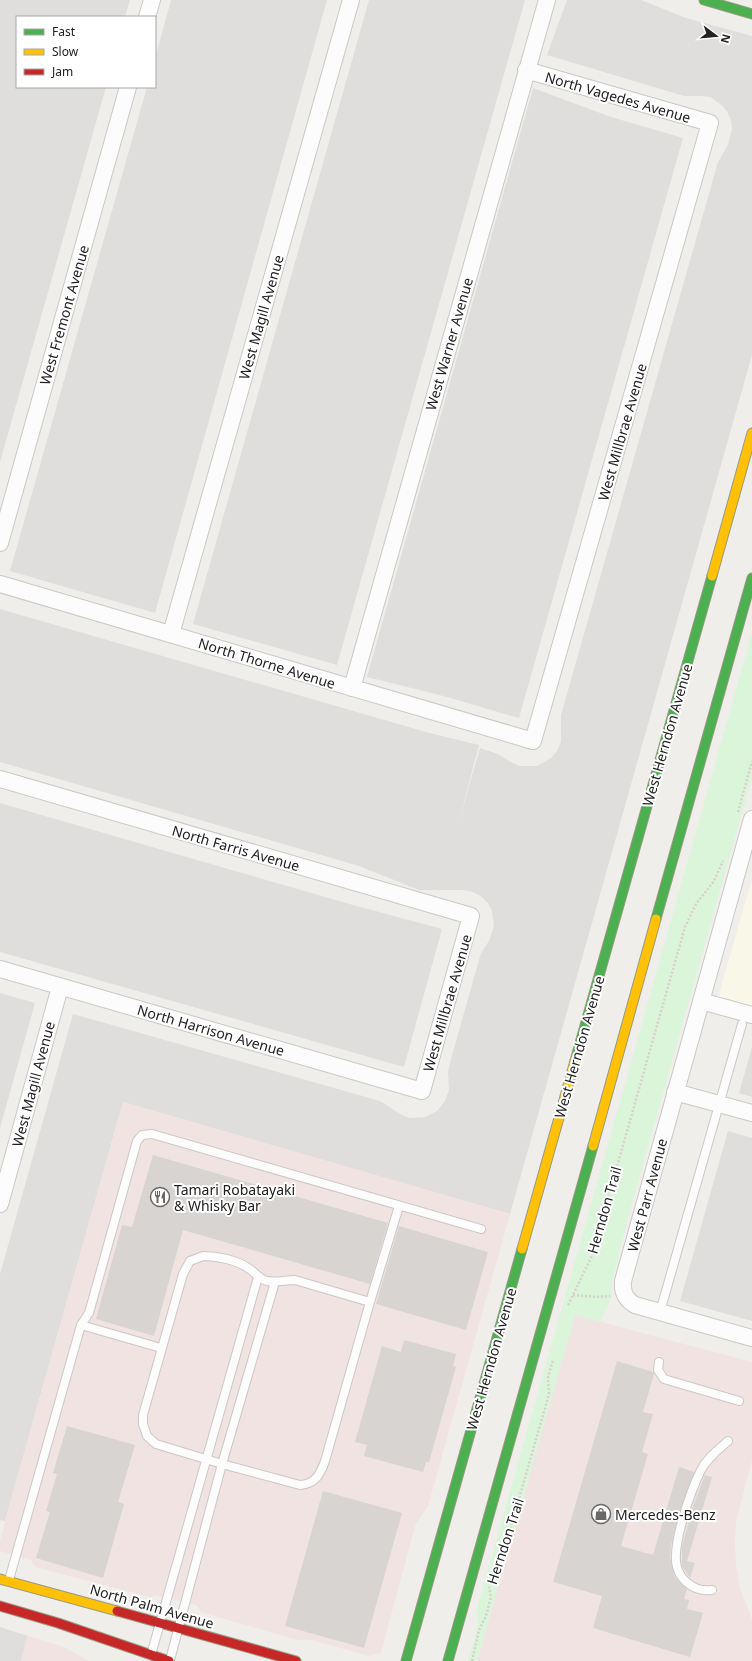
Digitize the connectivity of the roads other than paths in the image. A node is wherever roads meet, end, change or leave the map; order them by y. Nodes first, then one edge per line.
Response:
1 (152, 0) edge
2 (351, 0) edge
3 (547, 0) edge
4 (704, 0) edge
5 (752, 14) edge
6 (147, 16) edge
7 (526, 70) junction
8 (128, 88) edge
9 (710, 123) joint
10 (752, 433) edge
11 (0, 543) edge
12 (752, 578) edge
13 (0, 584) edge
14 (171, 634) junction
15 (352, 688) junction
16 (533, 741) joint
17 (0, 779) edge
18 (745, 816) edge
19 (747, 853) edge
20 (471, 916) joint
21 (0, 969) edge
22 (60, 986) junction
23 (700, 1001) junction
24 (747, 1020) edge
25 (422, 1091) joint
26 (675, 1092) junction
27 (719, 1104) junction
28 (752, 1113) edge
29 (0, 1204) edge
30 (398, 1206) junction
31 (481, 1230) dead end
32 (258, 1277) junction
33 (275, 1282) junction
34 (370, 1302) junction
35 (660, 1312) junction
36 (82, 1325) junction
37 (752, 1338) edge
38 (161, 1348) junction
39 (659, 1362) dead end
40 (739, 1401) dead end
41 (728, 1441) dead end
42 (206, 1459) junction
43 (222, 1464) junction
44 (4, 1580) edge
45 (0, 1587) edge
46 (712, 1590) dead end
47 (0, 1606) edge
48 (161, 1623) junction
49 (178, 1628) junction
50 (150, 1658) edge
51 (169, 1661) edge
52 (296, 1661) edge
53 (406, 1661) edge
54 (448, 1661) edge

1 - 6 street
2 - 14 street, West Magill Avenue
3 - 7 street, West Warner Avenue
4 - 5 main road
7 - 9 street, North Vagedes Avenue
7 - 15 street, West Warner Avenue
8 - 11 street, West Fremont Avenue
9 - 16 street, West Millbrae Avenue
10 - 53 main road, West Herndon Avenue
12 - 54 main road
13 - 14 street, North Thorne Avenue
14 - 15 street, North Thorne Avenue
15 - 16 street, North Thorne Avenue
17 - 20 street, North Farris Avenue
18 - 19 street
19 - 23 street
20 - 25 street, West Millbrae Avenue
21 - 22 street, North Harrison Avenue
22 - 25 street, North Harrison Avenue
22 - 29 street, West Magill Avenue
23 - 24 street
23 - 26 street
24 - 27 lane
26 - 27 street
26 - 35 street, West Parr Avenue
27 - 28 street
27 - 35 lane
30 - 31 lane
30 - 34 lane
30 - 36 lane
32 - 33 lane
32 - 38 lane
32 - 42 lane
33 - 34 lane
33 - 43 lane
34 - 43 lane
35 - 37 street
36 - 38 lane
36 - 44 lane
38 - 42 lane
39 - 40 lane
41 - 46 lane
42 - 43 lane
42 - 48 lane
43 - 49 lane
44 - 45 main road
44 - 48 main road, North Palm Avenue
47 - 50 main road
48 - 49 main road, North Palm Avenue
48 - 50 lane
49 - 51 lane
49 - 52 main road, North Palm Avenue
50 - 51 main road

